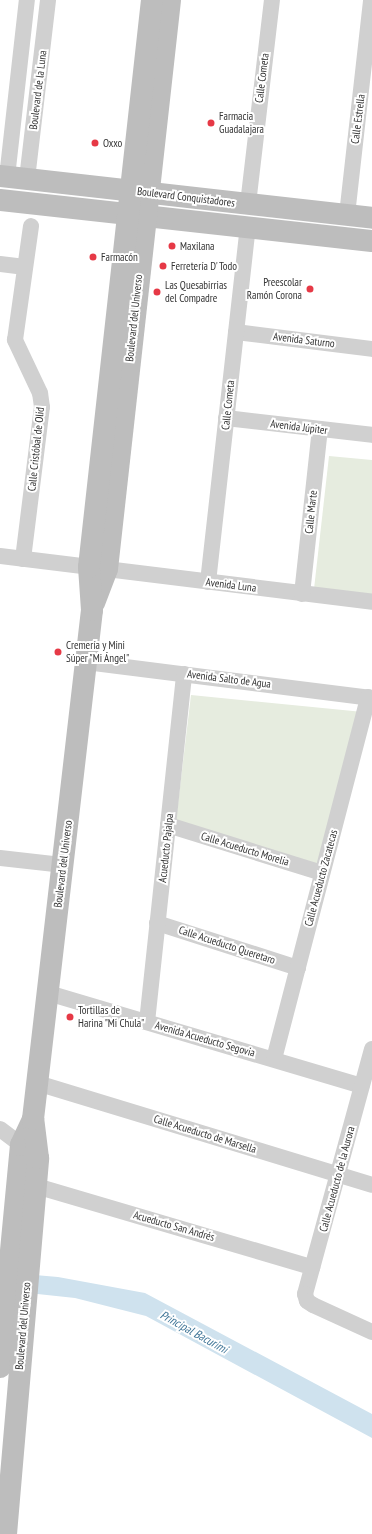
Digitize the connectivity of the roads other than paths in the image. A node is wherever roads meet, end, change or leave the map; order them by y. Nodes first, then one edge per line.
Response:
1 (27, 0) edge
2 (48, 0) edge
3 (152, 0) edge
4 (170, 0) edge
5 (272, 0) edge
6 (371, 0) edge
7 (156, 40) junction
8 (20, 66) junction
9 (40, 68) junction
10 (11, 177) edge
11 (139, 192) junction
12 (0, 200) edge
13 (248, 204) junction
14 (136, 215) junction
15 (347, 215) junction
16 (372, 218) edge
17 (31, 226) dead end
18 (248, 228) junction
19 (372, 241) edge
20 (0, 264) edge
21 (25, 267) junction
22 (236, 332) junction
23 (372, 348) edge
24 (226, 418) junction
25 (320, 429) junction
26 (372, 436) edge
27 (0, 556) edge
28 (24, 559) junction
29 (98, 568) junction
30 (208, 582) junction
31 (302, 594) junction
32 (372, 602) edge
33 (86, 662) junction
34 (184, 674) junction
35 (370, 697) edge
36 (168, 825) junction
37 (0, 858) edge
38 (62, 865) junction
39 (322, 873) junction
40 (157, 923) junction
41 (298, 968) junction
42 (48, 993) junction
43 (147, 1022) junction
44 (372, 1049) edge
45 (274, 1059) junction
46 (37, 1083) junction
47 (362, 1086) junction
48 (33, 1119) junction
49 (0, 1129) edge
50 (21, 1145) junction
51 (38, 1158) junction
52 (338, 1174) junction
53 (372, 1185) edge
54 (36, 1186) junction
55 (20, 1243) junction
56 (312, 1267) junction
57 (9, 1303) edge
58 (372, 1332) edge
59 (0, 1367) edge
60 (6, 1534) edge

1 - 8 street, Boulevard de la Luna
2 - 9 street, Boulevard de la Luna
3 - 7 street, Boulevard del Universo
4 - 7 street, Boulevard del Universo
5 - 13 street, Calle Cometa
6 - 15 street, Calle Estrella
7 - 11 street, Boulevard del Universo
8 - 9 street
8 - 10 street, Boulevard de la Luna
9 - 10 street, Boulevard de la Luna
10 - 11 street, Boulevard Conquistadores
11 - 13 street, Boulevard Conquistadores
11 - 14 street, Boulevard del Universo
12 - 14 street, Boulevard Conquistadores
13 - 15 street, Boulevard Conquistadores
14 - 18 street, Boulevard Conquistadores
14 - 29 street, Boulevard del Universo
15 - 16 street, Boulevard Conquistadores
17 - 21 street, Calle Cristóbal de Olid
18 - 19 street, Boulevard Conquistadores
18 - 22 street, Calle Cometa
20 - 21 street
21 - 28 street, Calle Cristóbal de Olid
22 - 23 street, Avenida Saturno
22 - 24 street, Calle Cometa
24 - 25 street, Avenida Júpiter
24 - 30 street, Calle Cometa
25 - 26 street, Avenida Júpiter
25 - 31 street, Calle Marte
27 - 28 street, Avenida Luna
28 - 29 street, Avenida Luna
29 - 30 street, Avenida Luna
29 - 33 street, Boulevard del Universo
30 - 31 street, Avenida Luna
31 - 32 street, Avenida Luna
33 - 34 street, Avenida Salto de Agua
33 - 38 street, Boulevard del Universo
34 - 35 street, Avenida Salto de Agua
34 - 36 street, Acueducto Pajalpa
35 - 39 street, Calle Acueducto Zacatecas
36 - 39 street, Calle Acueducto Morelia
36 - 40 street, Acueducto Pajalpa
37 - 38 street
38 - 42 street, Boulevard del Universo
39 - 41 street, Calle Acueducto Zacatecas
40 - 41 street, Calle Acueducto Queretaro
40 - 43 street, Acueducto Pajalpa
41 - 45 street, Calle Acueducto Zacatecas
42 - 43 street, Avenida Acueducto Segovia
42 - 46 street, Boulevard del Universo
43 - 45 street, Avenida Acueducto Segovia
44 - 47 street, Calle Acueducto de la Aurora
45 - 47 street, Avenida Acueducto Segovia
46 - 48 street, Boulevard del Universo
46 - 52 street, Calle Acueducto de Marsella
47 - 52 street, Calle Acueducto de la Aurora
48 - 50 street, Boulevard del Universo
48 - 51 street, Boulevard del Universo
49 - 50 street
50 - 51 street
50 - 55 street, Boulevard del Universo
51 - 54 street, Boulevard del Universo
52 - 53 street, Calle Acueducto de Marsella
52 - 56 street, Calle Acueducto de la Aurora
54 - 55 street, Boulevard del Universo
54 - 56 street, Acueducto San Andrés
55 - 57 street, Boulevard del Universo
56 - 58 street, Calle Acueducto de la Aurora
57 - 59 street, Boulevard del Universo
57 - 60 street, Boulevard del Universo

